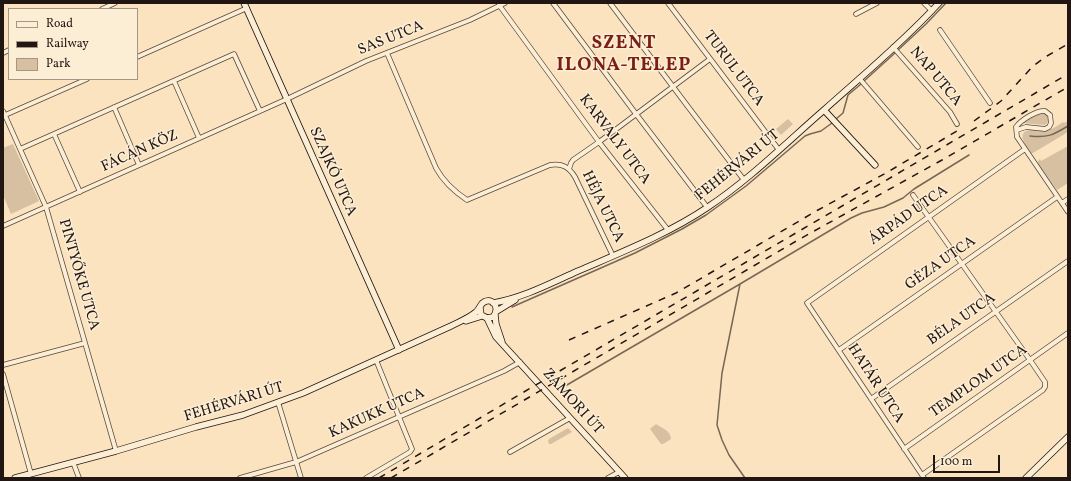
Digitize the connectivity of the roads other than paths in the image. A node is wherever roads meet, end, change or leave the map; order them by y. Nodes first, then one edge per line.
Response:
1 (115, 3) edge
2 (505, 3) edge
3 (553, 3) edge
4 (610, 3) edge
5 (668, 3) edge
6 (877, 3) edge
7 (924, 3) edge
8 (939, 3) edge
9 (499, 5) junction
10 (245, 6) edge
11 (104, 8) edge
12 (932, 11) junction
13 (856, 14) dead end
14 (940, 30) dead end
15 (893, 47) junction
16 (387, 53) junction
17 (138, 57) edge
18 (710, 59) junction
19 (859, 78) junction
20 (85, 80) edge
21 (174, 81) junction
22 (673, 87) junction
23 (287, 99) junction
24 (990, 102) dead end
25 (114, 107) junction
26 (824, 110) junction
27 (260, 111) junction
28 (4, 114) edge
29 (636, 114) junction
30 (957, 124) dead end
31 (1017, 130) junction
32 (54, 134) junction
33 (199, 138) junction
34 (600, 142) junction
35 (918, 147) dead end
36 (20, 149) junction
37 (1025, 149) junction
38 (778, 150) junction
39 (139, 165) junction
40 (875, 165) dead end
41 (569, 169) junction
42 (744, 180) junction
43 (80, 192) junction
44 (913, 195) dead end
45 (1058, 197) junction
46 (1068, 200) edge
47 (1062, 204) junction
48 (46, 207) junction
49 (708, 207) junction
50 (1068, 212) edge
51 (928, 217) junction
52 (3, 226) edge
53 (668, 230) junction
54 (613, 256) junction
55 (1068, 261) edge
56 (961, 264) junction
57 (518, 297) junction
58 (493, 303) junction
59 (807, 303) joint
60 (480, 308) junction
61 (995, 312) junction
62 (496, 313) junction
63 (485, 317) junction
64 (451, 326) junction
65 (1068, 333) edge
66 (502, 342) junction
67 (85, 343) junction
68 (399, 350) junction
69 (839, 350) junction
70 (376, 360) junction
71 (1030, 360) junction
72 (520, 362) junction
73 (3, 365) edge
74 (3, 374) edge
75 (871, 399) junction
76 (278, 402) junction
77 (400, 417) junction
78 (570, 418) junction
79 (1068, 437) edge
80 (904, 449) junction
81 (116, 451) junction
82 (510, 452) dead end
83 (73, 462) junction
84 (296, 462) junction
85 (619, 472) junction
86 (31, 474) junction
87 (923, 476) edge
88 (15, 478) edge
89 (79, 478) edge
90 (240, 478) edge
91 (301, 478) edge
92 (366, 478) edge
93 (608, 478) edge
94 (625, 478) edge
95 (1026, 478) edge

1 - 11 street
2 - 9 street, SAS UTCA
3 - 29 street
4 - 22 street
5 - 18 street, TURUL UTCA
6 - 13 street
7 - 12 street
8 - 12 main road, FEHÉRVÁRI ÚT
9 - 16 street, SAS UTCA
9 - 34 street, KARVALY UTCA
10 - 17 street
10 - 23 main road, SZAJKÓ UTCA
12 - 15 main road, FEHÉRVÁRI ÚT
14 - 24 street
15 - 19 main road, FEHÉRVÁRI ÚT
15 - 30 street, NAP UTCA
16 - 23 street, SAS UTCA
16 - 41 street
18 - 22 street
18 - 38 street, TURUL UTCA
19 - 26 main road, FEHÉRVÁRI ÚT
19 - 35 street
20 - 28 street
21 - 25 street
21 - 27 street
21 - 33 street
22 - 29 street
22 - 42 street
23 - 27 street, FÁCÁN KÖZ
23 - 68 main road, SZAJKÓ UTCA
25 - 32 street
25 - 39 street
26 - 38 main road, FEHÉRVÁRI ÚT
26 - 40 main road
27 - 33 street, FÁCÁN KÖZ
28 - 36 street, PINTYŐKE UTCA
29 - 34 street
29 - 49 street
31 - 31 street
31 - 37 street
32 - 36 street
32 - 43 street
33 - 39 street, FÁCÁN KÖZ
34 - 41 street
34 - 53 street, KARVALY UTCA
36 - 48 street, PINTYŐKE UTCA
37 - 45 street
37 - 51 street, ÁRPÁD UTCA
38 - 42 main road, FEHÉRVÁRI ÚT
39 - 43 street, FÁCÁN KÖZ
41 - 54 street, HÉJA UTCA
42 - 49 main road, FEHÉRVÁRI ÚT
43 - 48 street, FÁCÁN KÖZ
44 - 51 street
45 - 47 street
45 - 56 street, GÉZA UTCA
46 - 47 street
47 - 50 street
48 - 52 street, FÁCÁN KÖZ
48 - 67 street, PINTYŐKE UTCA
49 - 53 main road, FEHÉRVÁRI ÚT
51 - 56 street
51 - 59 street, ÁRPÁD UTCA
53 - 54 main road, FEHÉRVÁRI ÚT
54 - 57 main road, FEHÉRVÁRI ÚT
55 - 61 street, BÉLA UTCA
56 - 61 street
56 - 69 street, GÉZA UTCA
57 - 58 main road, FEHÉRVÁRI ÚT
57 - 62 main road, FEHÉRVÁRI ÚT
58 - 60 main road
58 - 62 main road
59 - 69 street, HATÁR UTCA
60 - 63 main road
60 - 64 main road, FEHÉRVÁRI ÚT
61 - 71 street
61 - 75 street, BÉLA UTCA
62 - 63 main road
62 - 66 main road, ZÁMORI ÚT
63 - 64 main road, FEHÉRVÁRI ÚT
63 - 66 main road, ZÁMORI ÚT
64 - 68 main road, FEHÉRVÁRI ÚT
65 - 71 street, TEMPLOM UTCA
66 - 72 main road, ZÁMORI ÚT
67 - 73 street
67 - 81 street, PINTYŐKE UTCA
68 - 70 main road, FEHÉRVÁRI ÚT
69 - 75 street, HATÁR UTCA
70 - 76 main road, FEHÉRVÁRI ÚT
70 - 77 street
71 - 80 street, TEMPLOM UTCA
71 - 87 street
72 - 77 street, KAKUKK UTCA
72 - 78 main road, ZÁMORI ÚT
74 - 86 street
75 - 80 street, HATÁR UTCA
76 - 81 main road, FEHÉRVÁRI ÚT
76 - 84 street
77 - 84 street, KAKUKK UTCA
77 - 92 street
78 - 82 street
78 - 85 main road, ZÁMORI ÚT
79 - 95 main road
80 - 87 street, HATÁR UTCA
81 - 83 main road, FEHÉRVÁRI ÚT
83 - 86 main road, FEHÉRVÁRI ÚT
83 - 89 street
84 - 90 street, KAKUKK UTCA
84 - 91 street
85 - 93 street
85 - 94 main road, ZÁMORI ÚT
86 - 88 main road, FEHÉRVÁRI ÚT

